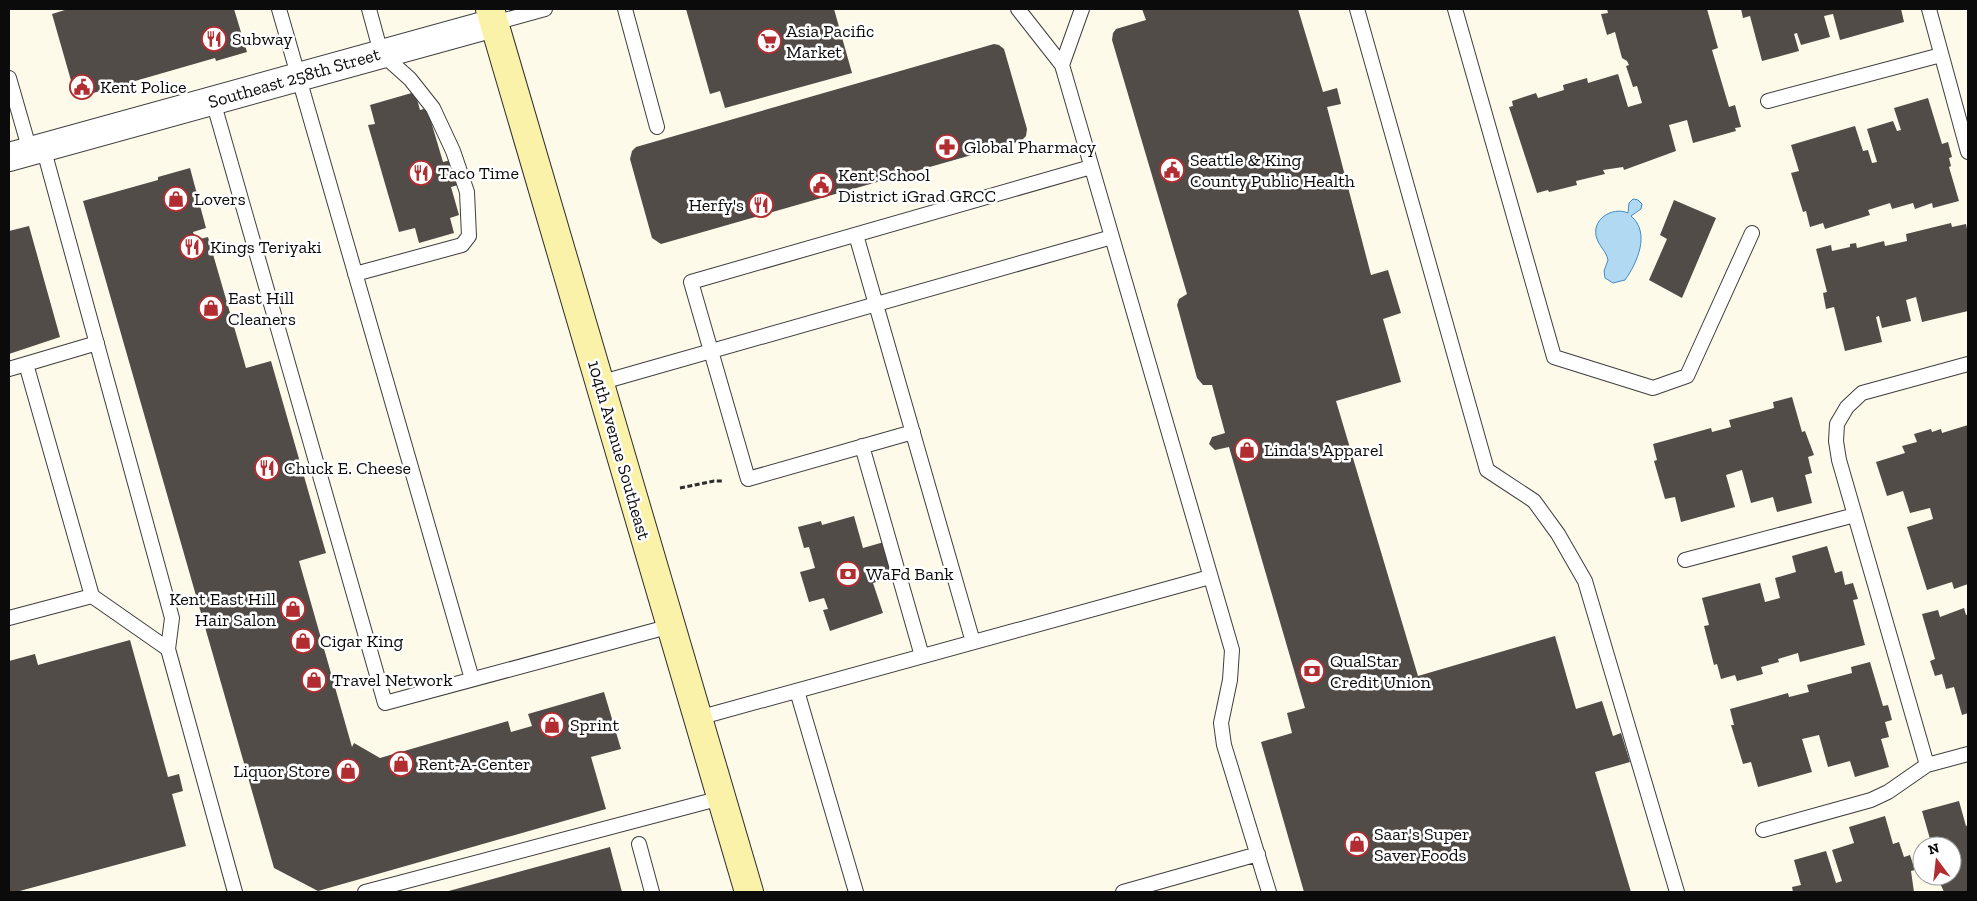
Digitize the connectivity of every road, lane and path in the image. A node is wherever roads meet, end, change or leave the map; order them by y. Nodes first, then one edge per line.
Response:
1 (279, 9) edge
2 (369, 9) edge
3 (545, 9) edge
4 (625, 9) edge
5 (1018, 9) edge
6 (1082, 9) edge
7 (1357, 9) edge
8 (1456, 9) edge
9 (1928, 9) edge
10 (492, 16) edge
11 (381, 53) junction
12 (1941, 55) junction
13 (1062, 65) junction
14 (298, 76) junction
15 (9, 78) edge
16 (1768, 100) dead end
17 (213, 101) junction
18 (657, 127) dead end
19 (27, 152) edge
20 (1968, 152) edge
21 (1091, 167) junction
22 (856, 234) junction
23 (1752, 234) dead end
24 (1112, 237) junction
25 (355, 274) junction
26 (876, 304) junction
27 (97, 343) junction
28 (711, 351) junction
29 (26, 364) junction
30 (1968, 364) edge
31 (9, 369) edge
32 (600, 383) junction
33 (913, 432) junction
34 (862, 446) junction
35 (727, 481) dead end
36 (680, 488) dead end
37 (1855, 515) junction
38 (1685, 560) dead end
39 (1210, 577) junction
40 (92, 596) junction
41 (10, 615) edge
42 (671, 626) junction
43 (973, 642) junction
44 (168, 650) junction
45 (922, 656) junction
46 (472, 679) junction
47 (797, 691) junction
48 (698, 718) junction
49 (1968, 754) edge
50 (1927, 765) junction
51 (721, 798) junction
52 (1763, 830) dead end
53 (639, 844) dead end
54 (1258, 854) junction
55 (235, 892) edge
56 (365, 892) edge
57 (652, 892) edge
58 (749, 892) edge
59 (856, 892) edge
60 (1123, 892) edge
61 (1269, 892) edge
62 (1677, 892) edge

1 - 14 lane
2 - 11 lane
3 - 10 lane
4 - 18 lane
5 - 13 lane
6 - 13 lane
7 - 62 lane
8 - 23 lane
9 - 12 lane
10 - 11 street, Southeast 258th Street
10 - 32 street, 104th Avenue Southeast
11 - 14 street, Southeast 258th Street
11 - 25 lane
12 - 16 lane
12 - 20 lane
13 - 21 lane
14 - 17 street, Southeast 258th Street
14 - 25 lane
15 - 19 lane
17 - 19 street, Southeast 258th Street
17 - 46 lane
19 - 27 lane
21 - 22 lane
21 - 24 lane
22 - 26 lane
22 - 28 lane
24 - 26 lane
24 - 39 lane
25 - 46 lane
26 - 28 lane
26 - 33 lane
27 - 29 lane
27 - 44 lane
28 - 32 lane
28 - 34 lane
29 - 31 lane
29 - 40 lane
30 - 37 lane
32 - 42 street, 104th Avenue Southeast
33 - 34 lane
33 - 43 lane
34 - 45 lane
35 - 36 path
37 - 38 lane
37 - 50 lane
39 - 43 lane
39 - 54 lane
40 - 41 lane
40 - 44 lane
42 - 46 lane
42 - 48 street, 104th Avenue Southeast
43 - 45 lane
44 - 55 lane
45 - 47 lane
47 - 48 lane
47 - 59 lane
48 - 51 street, 104th Avenue Southeast
49 - 50 lane
50 - 52 lane
51 - 56 lane
51 - 58 street, 104th Avenue Southeast
53 - 57 lane
54 - 60 lane
54 - 61 lane

